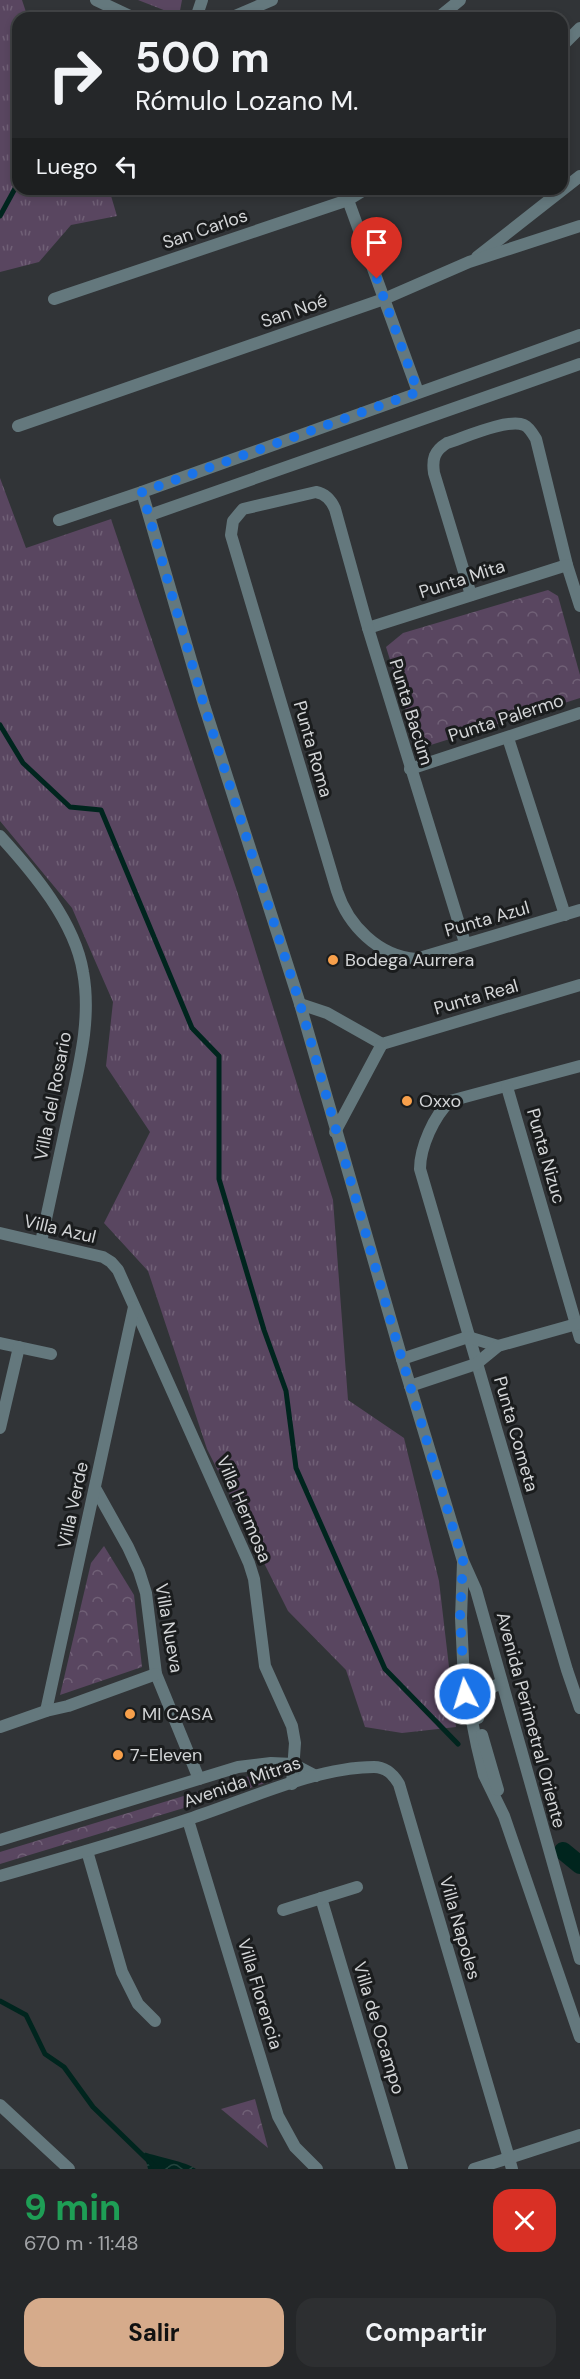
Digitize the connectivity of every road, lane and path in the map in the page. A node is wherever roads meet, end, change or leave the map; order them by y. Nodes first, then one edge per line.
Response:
1 (96, 0) edge
2 (272, 0) edge
3 (460, 0) edge
4 (121, 12) edge
5 (245, 12) edge
6 (445, 12) edge
7 (580, 28) edge
8 (568, 40) edge
9 (580, 176) edge
10 (568, 185) edge
11 (346, 195) edge
12 (555, 195) edge
13 (580, 226) edge
14 (469, 262) junction
15 (54, 299) dead end
16 (384, 299) junction
17 (580, 335) edge
18 (580, 364) edge
19 (418, 392) junction
20 (18, 426) dead end
21 (142, 492) junction
22 (322, 493) joint
23 (150, 515) junction
24 (59, 520) dead end
25 (567, 565) junction
26 (471, 596) junction
27 (580, 606) edge
28 (368, 628) junction
29 (580, 713) edge
30 (508, 738) junction
31 (410, 769) junction
32 (0, 836) edge
33 (580, 910) edge
34 (565, 915) junction
35 (465, 943) junction
36 (405, 958) joint
37 (580, 986) edge
38 (300, 1004) junction
39 (382, 1044) junction
40 (580, 1066) edge
41 (507, 1087) junction
42 (336, 1132) junction
43 (0, 1233) edge
44 (41, 1242) junction
45 (111, 1262) joint
46 (134, 1307) junction
47 (578, 1324) edge
48 (468, 1337) junction
49 (580, 1338) edge
50 (0, 1343) edge
51 (498, 1346) junction
52 (19, 1347) junction
53 (51, 1354) dead end
54 (402, 1359) junction
55 (476, 1364) junction
56 (410, 1386) junction
57 (0, 1428) edge
58 (95, 1488) junction
59 (463, 1561) junction
60 (156, 1674) junction
61 (576, 1682) edge
62 (501, 1683) junction
63 (580, 1708) edge
64 (46, 1711) junction
65 (0, 1726) edge
66 (292, 1764) junction
67 (316, 1776) junction
68 (199, 1779) junction
69 (292, 1784) junction
70 (504, 1816) junction
71 (189, 1820) junction
72 (0, 1840) edge
73 (87, 1851) junction
74 (0, 1876) edge
75 (357, 1887) dead end
76 (321, 1898) junction
77 (283, 1910) dead end
78 (580, 1959) edge
79 (155, 2021) dead end
80 (580, 2037) edge
81 (0, 2105) edge
82 (580, 2135) edge
83 (510, 2164) edge
84 (69, 2169) edge
85 (317, 2169) edge
86 (402, 2169) edge
87 (474, 2169) edge

1 - 4 street
2 - 5 street
3 - 6 street
7 - 8 street
9 - 10 street
11 - 15 street, San Carlos
11 - 16 street
12 - 14 street
13 - 14 street, San Noé
14 - 16 street, San Noé
16 - 19 street
16 - 20 street, San Noé
17 - 19 street
18 - 23 street
19 - 21 street
21 - 23 street, Avenida Perimetral Oriente
21 - 24 street
22 - 28 street, Punta Bacúm
22 - 36 street, Punta Roma
23 - 38 street, Avenida Perimetral Oriente
25 - 26 street, Punta Mita
25 - 26 street
25 - 27 street
26 - 28 street, Punta Mita
28 - 31 street, Punta Bacúm
29 - 30 street, Punta Palermo
30 - 31 street, Punta Palermo
30 - 34 street
31 - 35 street, Punta Bacúm
32 - 44 street, Villa del Rosario
33 - 34 street, Punta Azul
34 - 35 street, Punta Azul
35 - 36 street, Punta Azul
37 - 39 street, Punta Real
38 - 39 street
38 - 42 street, Avenida Perimetral Oriente
39 - 42 street
40 - 41 street
41 - 47 street, Punta Nizuc
41 - 48 street, Punta Cometa
42 - 54 street, Avenida Perimetral Oriente
43 - 44 street, Villa Azul
44 - 45 street, Villa Azul
45 - 46 street, Villa Hermosa
46 - 58 street, Villa Verde
46 - 66 street, Villa Hermosa
47 - 49 street, Punta Nizuc
47 - 51 street
48 - 51 street
48 - 54 street
48 - 55 street, Punta Cometa
50 - 52 street
51 - 55 street
52 - 53 street
52 - 57 street
54 - 56 street, Avenida Perimetral Oriente
55 - 56 street
55 - 61 street, Punta Cometa
56 - 59 street, Avenida Perimetral Oriente
58 - 60 street, Villa Nueva
58 - 64 street, Villa Verde
59 - 62 street, Avenida Perimetral Oriente
59 - 70 street, Avenida Perimetral Oriente
60 - 64 street
60 - 68 street, Villa Nueva
61 - 63 street, Punta Cometa
62 - 70 street
62 - 78 street, Avenida Perimetral Oriente
64 - 65 street
66 - 67 street, Avenida Mitras
66 - 68 street, Avenida Mitras
66 - 69 street, Villa Hermosa
67 - 69 street, Avenida Mitras
67 - 83 street, Villa Napoles
68 - 72 street, Avenida Mitras
69 - 71 street, Avenida Mitras
70 - 80 street, Avenida Perimetral Oriente
71 - 73 street, Avenida Mitras
71 - 85 street, Villa Florencia
73 - 74 street, Avenida Mitras
73 - 79 street
75 - 76 street
76 - 77 street
76 - 86 street, Villa de Ocampo
81 - 84 street
82 - 83 street
83 - 87 street

